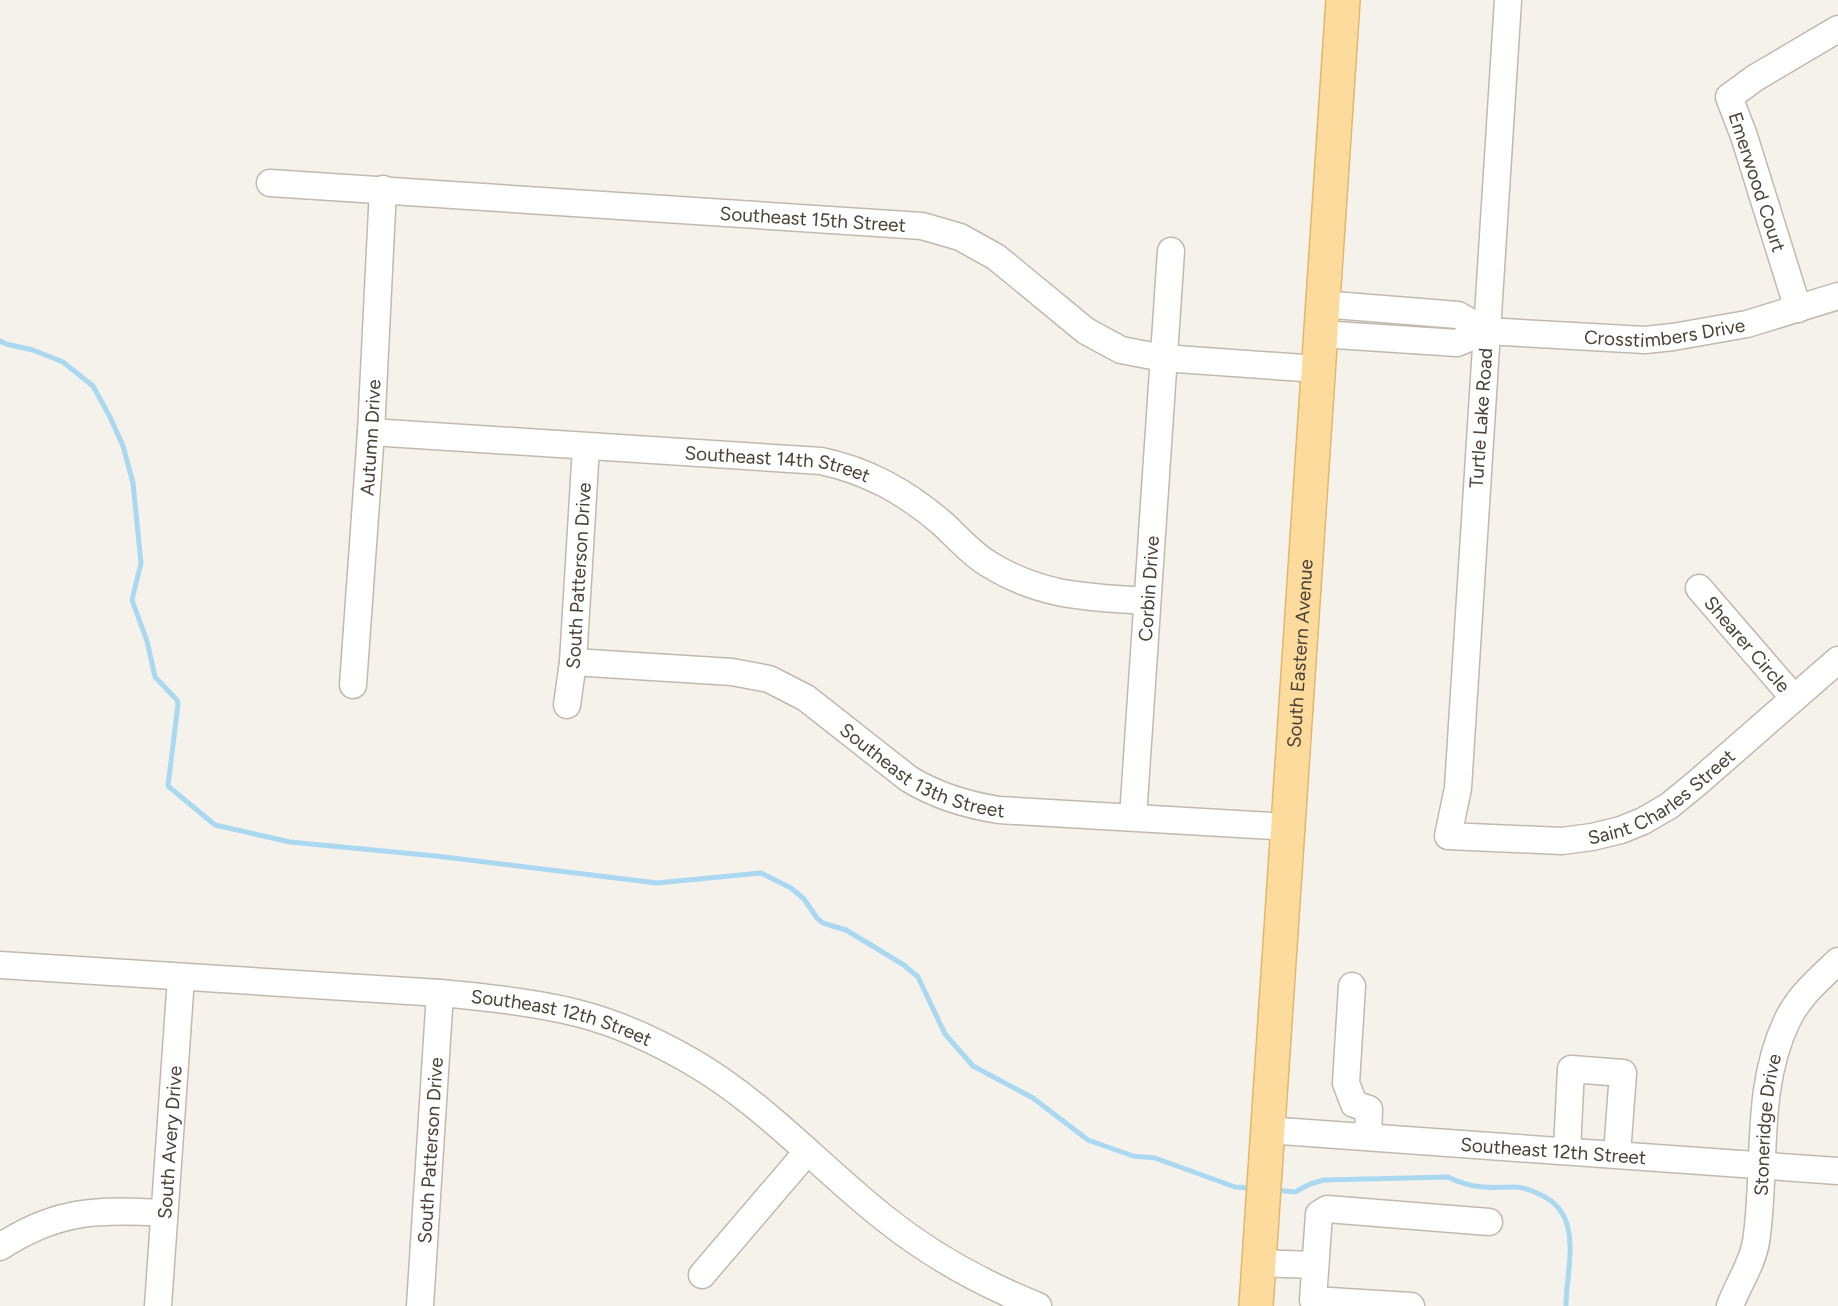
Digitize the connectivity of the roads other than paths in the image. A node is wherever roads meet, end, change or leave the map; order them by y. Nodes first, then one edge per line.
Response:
1 (1343, 0) edge
2 (1508, 0) edge
3 (1838, 29) edge
4 (270, 183) dead end
5 (383, 190) junction
6 (1171, 251) dead end
7 (1838, 296) edge
8 (1798, 309) junction
9 (1321, 319) junction
10 (1486, 331) junction
11 (1163, 358) junction
12 (1318, 369) junction
13 (371, 432) junction
14 (586, 446) junction
15 (1699, 588) dead end
16 (1147, 601) junction
17 (1838, 660) edge
18 (573, 662) junction
19 (353, 685) dead end
20 (1794, 698) junction
21 (567, 705) dead end
22 (1133, 817) junction
23 (1288, 827) junction
24 (1448, 836) joint
25 (1838, 961) edge
26 (0, 965) edge
27 (181, 978) junction
28 (1352, 986) dead end
29 (440, 993) junction
30 (1267, 1130) junction
31 (1368, 1137) junction
32 (1567, 1150) junction
33 (807, 1152) junction
34 (1617, 1154) junction
35 (1761, 1166) junction
36 (1838, 1171) edge
37 (163, 1213) junction
38 (1489, 1222) dead end
39 (0, 1247) edge
40 (1258, 1263) junction
41 (1315, 1265) junction
42 (702, 1275) dead end
43 (1312, 1303) edge
44 (159, 1306) edge
45 (420, 1306) edge
46 (1038, 1306) edge
47 (1256, 1306) edge
48 (1411, 1306) edge
49 (1730, 1306) edge

1 - 9 main road, South Eastern Avenue
2 - 10 street, Turtle Lake Road
3 - 8 street, Emerwood Court
4 - 5 street, Southeast 15th Street
5 - 11 street, Southeast 15th Street
5 - 13 street, Autumn Drive
6 - 11 street, Corbin Drive
7 - 8 street, Crosstimbers Drive
8 - 10 street, Crosstimbers Drive
9 - 10 street, Crosstimbers Drive
9 - 12 main road, South Eastern Avenue
10 - 24 street, Turtle Lake Road
11 - 12 street, Southeast 15th Street
11 - 16 street, Corbin Drive
12 - 23 main road, South Eastern Avenue
13 - 14 street, Southeast 14th Street
13 - 19 street, Autumn Drive
14 - 16 street, Southeast 14th Street
14 - 18 street, South Patterson Drive
15 - 20 street, Shearer Circle
16 - 22 street, Corbin Drive
17 - 20 street, Saint Charles Street
18 - 21 street, South Patterson Drive
18 - 22 street, Southeast 13th Street
20 - 24 street, Saint Charles Street
22 - 23 street, Southeast 13th Street
23 - 30 main road, South Eastern Avenue
25 - 35 street, Stoneridge Drive
26 - 27 street, Southeast 12th Street
27 - 29 street, Southeast 12th Street
27 - 37 street, South Avery Drive
28 - 31 street
29 - 33 street, Southeast 12th Street
29 - 45 street, South Patterson Drive
30 - 31 street, Southeast 12th Street
30 - 40 main road, South Eastern Avenue
31 - 32 street, Southeast 12th Street
32 - 34 street, Southeast 12th Street
32 - 34 street
33 - 42 street
33 - 46 street, Southeast 12th Street
34 - 35 street, Southeast 12th Street
35 - 36 street, Southeast 12th Street
35 - 49 street, Stoneridge Drive
37 - 39 street
37 - 44 street, South Avery Drive
38 - 41 street
40 - 41 street
40 - 47 main road, South Eastern Avenue
41 - 43 street
43 - 48 street

